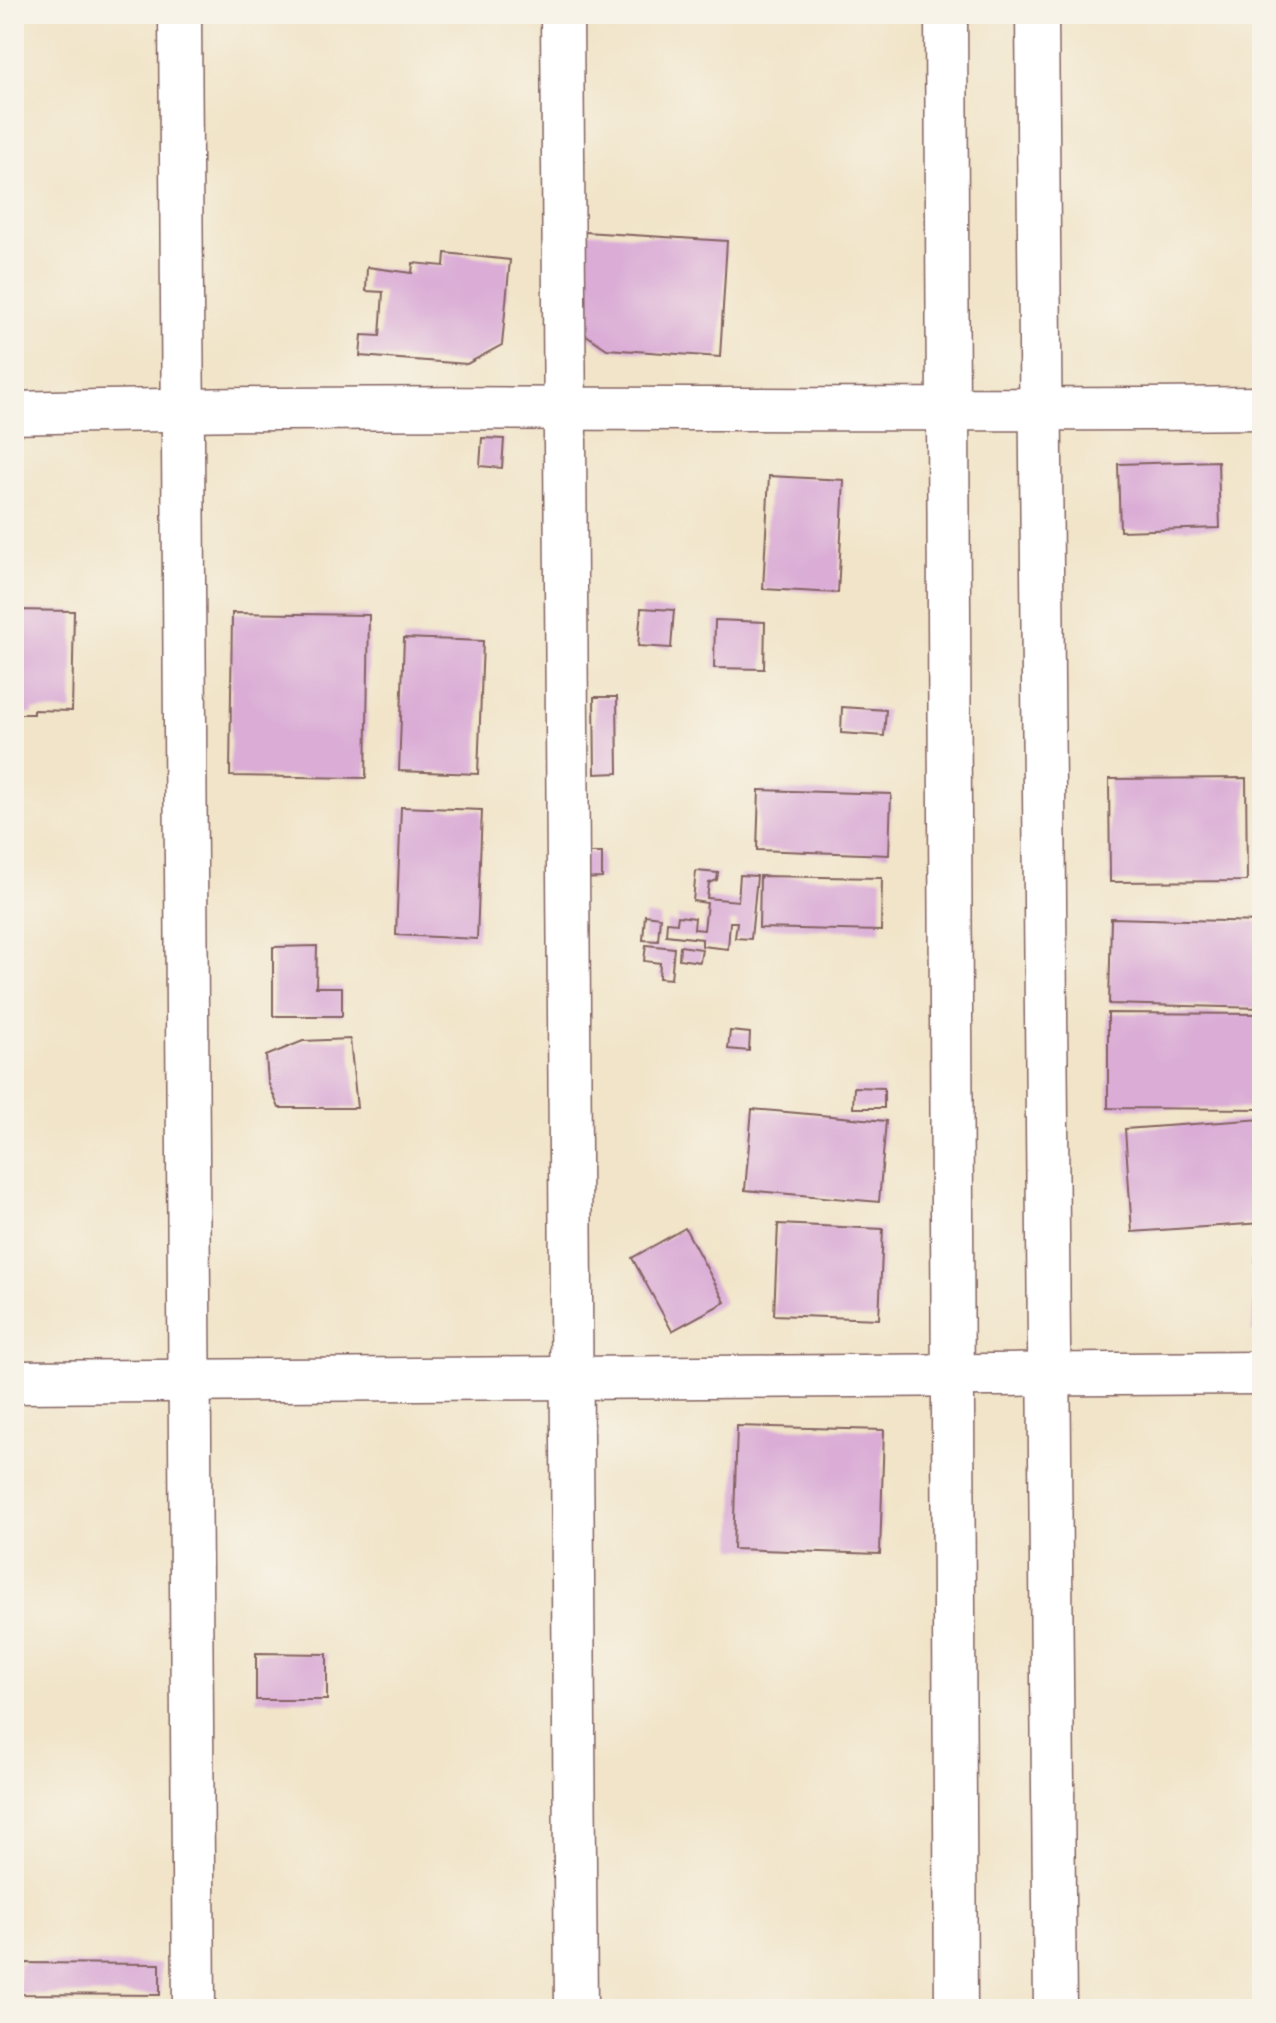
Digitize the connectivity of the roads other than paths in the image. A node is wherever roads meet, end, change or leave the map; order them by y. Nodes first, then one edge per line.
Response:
1 (180, 14) edge
2 (562, 14) edge
3 (946, 14) edge
4 (1037, 14) edge
5 (565, 407) junction
6 (1262, 408) edge
7 (182, 409) junction
8 (950, 410) junction
9 (1041, 411) junction
10 (14, 413) edge
11 (1262, 1373) edge
12 (953, 1375) junction
13 (1050, 1375) junction
14 (572, 1378) junction
15 (189, 1381) junction
16 (14, 1382) edge
17 (194, 2009) edge
18 (576, 2009) edge
19 (956, 2009) edge
20 (1055, 2009) edge

1 - 7 street
2 - 5 street
3 - 8 street
4 - 9 street
5 - 7 street
5 - 8 street
5 - 14 street
6 - 9 street
7 - 10 street
7 - 15 street
8 - 9 street
8 - 12 street
9 - 13 street
11 - 13 street
12 - 13 street
12 - 14 street
12 - 19 street
13 - 20 street
14 - 15 street
14 - 18 street
15 - 16 street
15 - 17 street

